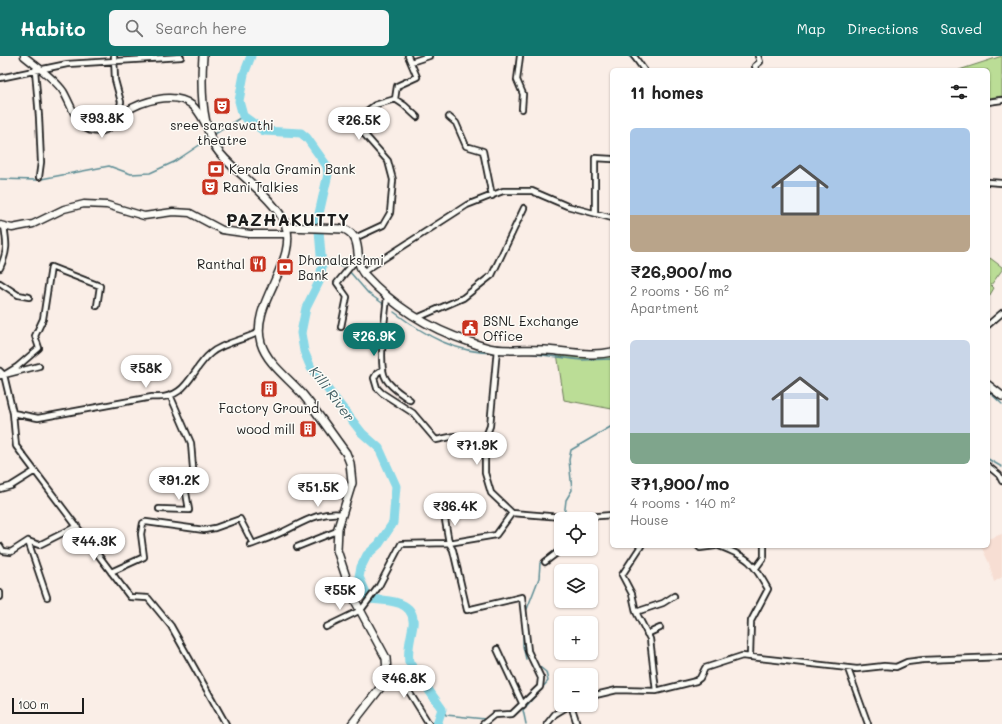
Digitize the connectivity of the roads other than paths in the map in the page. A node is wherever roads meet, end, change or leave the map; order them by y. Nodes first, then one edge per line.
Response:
1 (24, 56) edge
2 (203, 56) edge
3 (408, 56) edge
4 (429, 56) edge
5 (520, 56) edge
6 (634, 56) edge
7 (758, 56) edge
8 (181, 57) edge
9 (114, 59) edge
10 (411, 62) junction
11 (643, 68) edge
12 (756, 68) edge
13 (37, 69) junction
14 (0, 78) edge
15 (395, 99) junction
16 (1002, 100) edge
17 (990, 102) edge
18 (522, 109) dead end
19 (417, 117) dead end
20 (449, 117) dead end
21 (112, 125) junction
22 (208, 128) junction
23 (610, 159) edge
24 (38, 177) dead end
25 (990, 182) edge
26 (1002, 183) edge
27 (492, 196) junction
28 (524, 208) dead end
29 (595, 213) junction
30 (610, 217) edge
31 (2, 225) edge
32 (286, 231) junction
33 (355, 238) junction
34 (359, 256) junction
35 (0, 268) edge
36 (362, 272) junction
37 (0, 283) edge
38 (387, 296) junction
39 (29, 297) dead end
40 (97, 306) dead end
41 (1002, 313) edge
42 (416, 318) junction
43 (990, 323) edge
44 (341, 327) dead end
45 (259, 332) junction
46 (496, 349) junction
47 (610, 352) edge
48 (39, 366) dead end
49 (383, 369) junction
50 (1, 374) edge
51 (990, 387) edge
52 (170, 395) junction
53 (1002, 396) edge
54 (410, 400) dead end
55 (13, 413) junction
56 (485, 442) junction
57 (990, 468) edge
58 (36, 471) junction
59 (167, 481) dead end
60 (184, 481) junction
61 (1002, 481) edge
62 (0, 489) edge
63 (159, 509) dead end
64 (512, 513) junction
65 (343, 514) junction
66 (444, 514) dead end
67 (610, 515) edge
68 (598, 516) edge
69 (554, 517) edge
70 (77, 526) junction
71 (337, 530) junction
72 (28, 541) junction
73 (449, 543) junction
74 (0, 546) edge
75 (297, 547) dead end
76 (640, 548) edge
77 (724, 548) edge
78 (764, 548) edge
79 (2, 553) edge
80 (554, 555) edge
81 (545, 562) dead end
82 (756, 568) junction
83 (111, 572) junction
84 (0, 593) edge
85 (674, 596) dead end
86 (0, 597) edge
87 (47, 597) dead end
88 (361, 610) junction
89 (636, 612) junction
90 (326, 626) dead end
91 (660, 628) dead end
92 (647, 634) junction
93 (497, 649) dead end
94 (750, 656) junction
95 (1002, 657) edge
96 (848, 669) junction
97 (386, 678) junction
98 (656, 691) junction
99 (598, 694) edge
100 (523, 705) junction
101 (559, 712) edge
102 (573, 712) edge
103 (226, 724) edge
104 (352, 724) edge
105 (429, 724) edge
106 (483, 724) edge
107 (547, 724) edge
108 (577, 724) edge
109 (868, 724) edge

1 - 13 main road
2 - 22 main road
3 - 10 street
4 - 10 street
5 - 18 street
6 - 11 street
7 - 12 street
8 - 9 street
9 - 13 street
9 - 21 street
10 - 15 street
13 - 14 street
13 - 21 main road
13 - 24 street
15 - 19 street
15 - 33 street
16 - 17 street
20 - 27 street
21 - 22 main road
22 - 32 main road
23 - 29 street
25 - 26 street
27 - 29 street
27 - 36 street
28 - 42 street
29 - 30 street
31 - 32 main road
31 - 35 street
32 - 33 main road
32 - 45 main road
33 - 34 main road
34 - 36 main road
34 - 44 street
36 - 38 main road
37 - 39 street
38 - 42 main road
38 - 49 street
40 - 50 street
41 - 43 street
42 - 46 main road
45 - 52 street
45 - 65 main road
46 - 47 main road
46 - 56 street
48 - 50 street
49 - 54 street
49 - 56 street
50 - 55 street
51 - 53 main road
52 - 55 street
52 - 60 street
55 - 58 street
56 - 64 street
57 - 61 street
58 - 62 street
58 - 70 street
59 - 60 street
60 - 63 street
64 - 69 street
64 - 73 street
65 - 71 main road
65 - 83 street
66 - 73 street
67 - 68 street
70 - 72 street
70 - 83 street
71 - 75 street
71 - 88 main road
72 - 79 street
72 - 87 street
73 - 88 street
73 - 100 street
74 - 79 street
76 - 89 street
77 - 82 street
78 - 82 street
80 - 81 street
82 - 94 street
83 - 103 street
84 - 86 street
85 - 89 street
88 - 90 street
88 - 97 main road
89 - 92 street
91 - 92 street
92 - 98 street
93 - 100 street
94 - 96 street
94 - 98 street
95 - 96 street
96 - 109 street
97 - 104 main road
97 - 105 street
98 - 99 street
100 - 106 street
101 - 107 street
102 - 108 street

